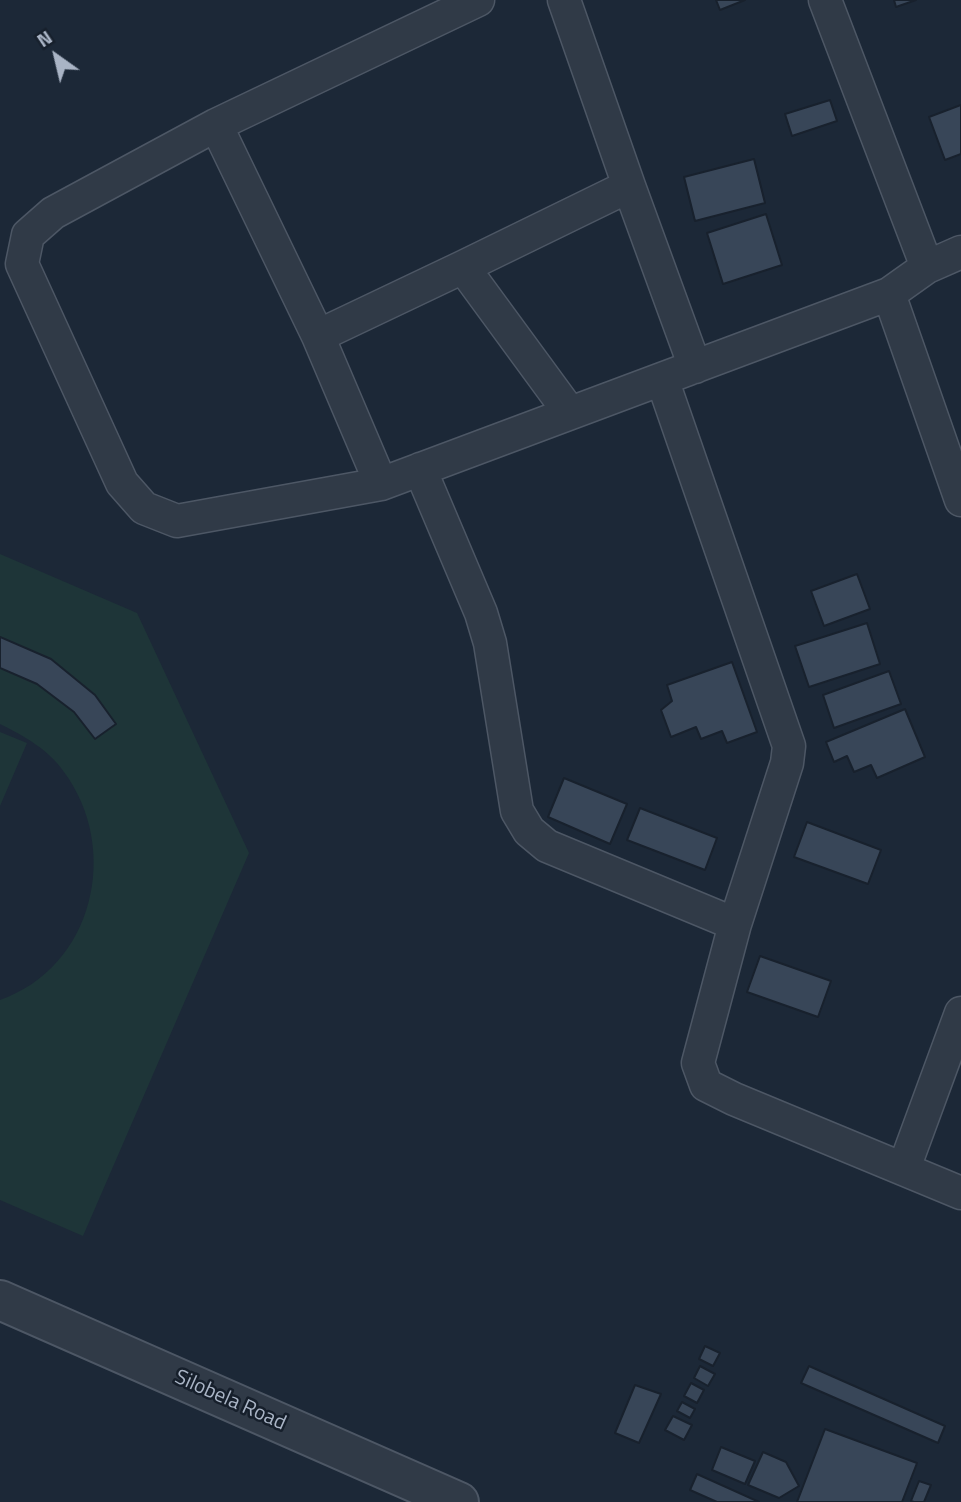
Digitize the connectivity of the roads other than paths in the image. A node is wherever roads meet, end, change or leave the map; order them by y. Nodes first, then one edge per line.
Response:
1 (478, 0) edge
2 (564, 0) edge
3 (825, 0) edge
4 (216, 125) junction
5 (629, 186) junction
6 (961, 252) edge
7 (463, 267) junction
8 (927, 267) junction
9 (889, 294) junction
10 (318, 336) junction
11 (695, 367) junction
12 (663, 379) junction
13 (570, 413) junction
14 (420, 469) junction
15 (381, 484) junction
16 (961, 500) edge
17 (735, 924) junction
18 (961, 1013) edge
19 (904, 1168) junction
20 (961, 1193) edge
21 (0, 1300) edge
22 (421, 1495) edge
23 (459, 1502) edge

1 - 4 street
2 - 5 street
3 - 8 street
4 - 10 street
4 - 15 street
5 - 7 street
5 - 11 street
6 - 8 street
7 - 10 street
7 - 13 street
8 - 9 street
9 - 11 street
9 - 16 street
10 - 15 street
11 - 12 street
12 - 13 street
12 - 17 street
13 - 14 street
14 - 15 street
14 - 17 street
17 - 19 street
18 - 19 street
19 - 20 street
21 - 22 street, Silobela Road
22 - 23 street, Silobela Road

